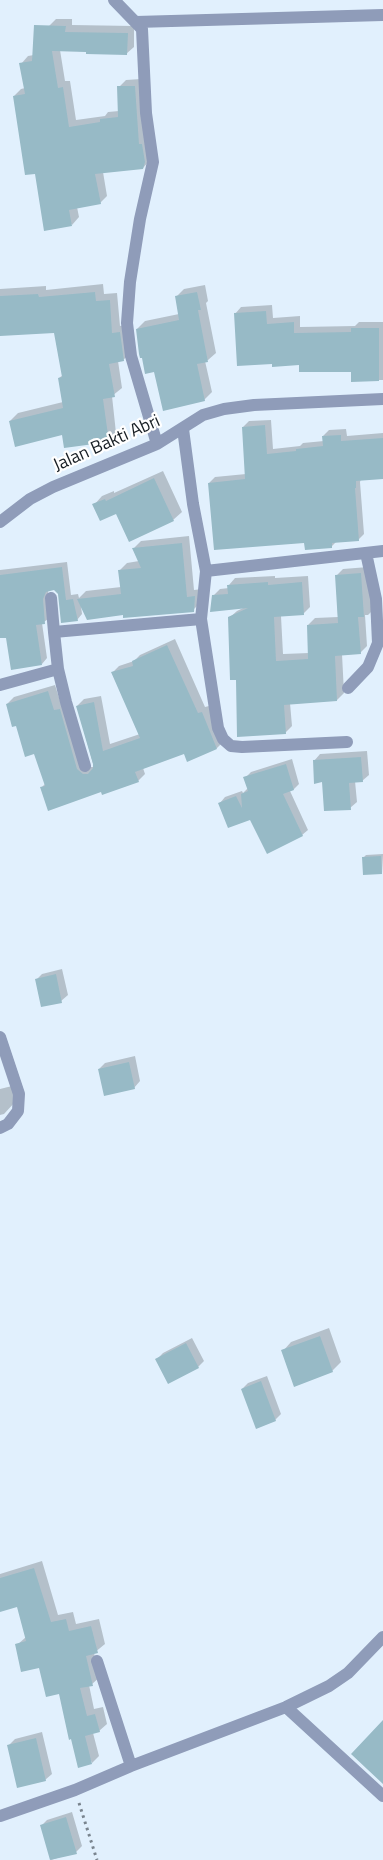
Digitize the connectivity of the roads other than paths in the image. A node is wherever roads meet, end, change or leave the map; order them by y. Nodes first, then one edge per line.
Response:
1 (114, 0) edge
2 (383, 15) edge
3 (136, 22) junction
4 (383, 399) edge
5 (183, 429) junction
6 (157, 444) junction
7 (0, 522) edge
8 (383, 551) edge
9 (366, 553) junction
10 (206, 571) junction
11 (51, 598) dead end
12 (201, 619) junction
13 (54, 632) junction
14 (58, 669) junction
15 (0, 685) edge
16 (348, 688) dead end
17 (347, 742) dead end
18 (86, 766) dead end
19 (0, 1036) edge
20 (0, 1128) edge
21 (383, 1637) edge
22 (97, 1661) dead end
23 (286, 1707) junction
24 (131, 1766) junction
25 (383, 1796) edge
26 (0, 1816) edge

1 - 3 street
2 - 3 street
3 - 6 street
4 - 5 street, Jalan Bakti Abri
5 - 6 street, Jalan Bakti Abri
5 - 10 street
6 - 7 street, Jalan Bakti Abri
8 - 9 street
9 - 10 street
9 - 16 street
10 - 12 street
11 - 13 street
12 - 13 street
12 - 17 street
13 - 14 street
14 - 15 street
14 - 18 street
19 - 20 street
21 - 23 street
22 - 24 street
23 - 24 street
23 - 25 street
24 - 26 street

